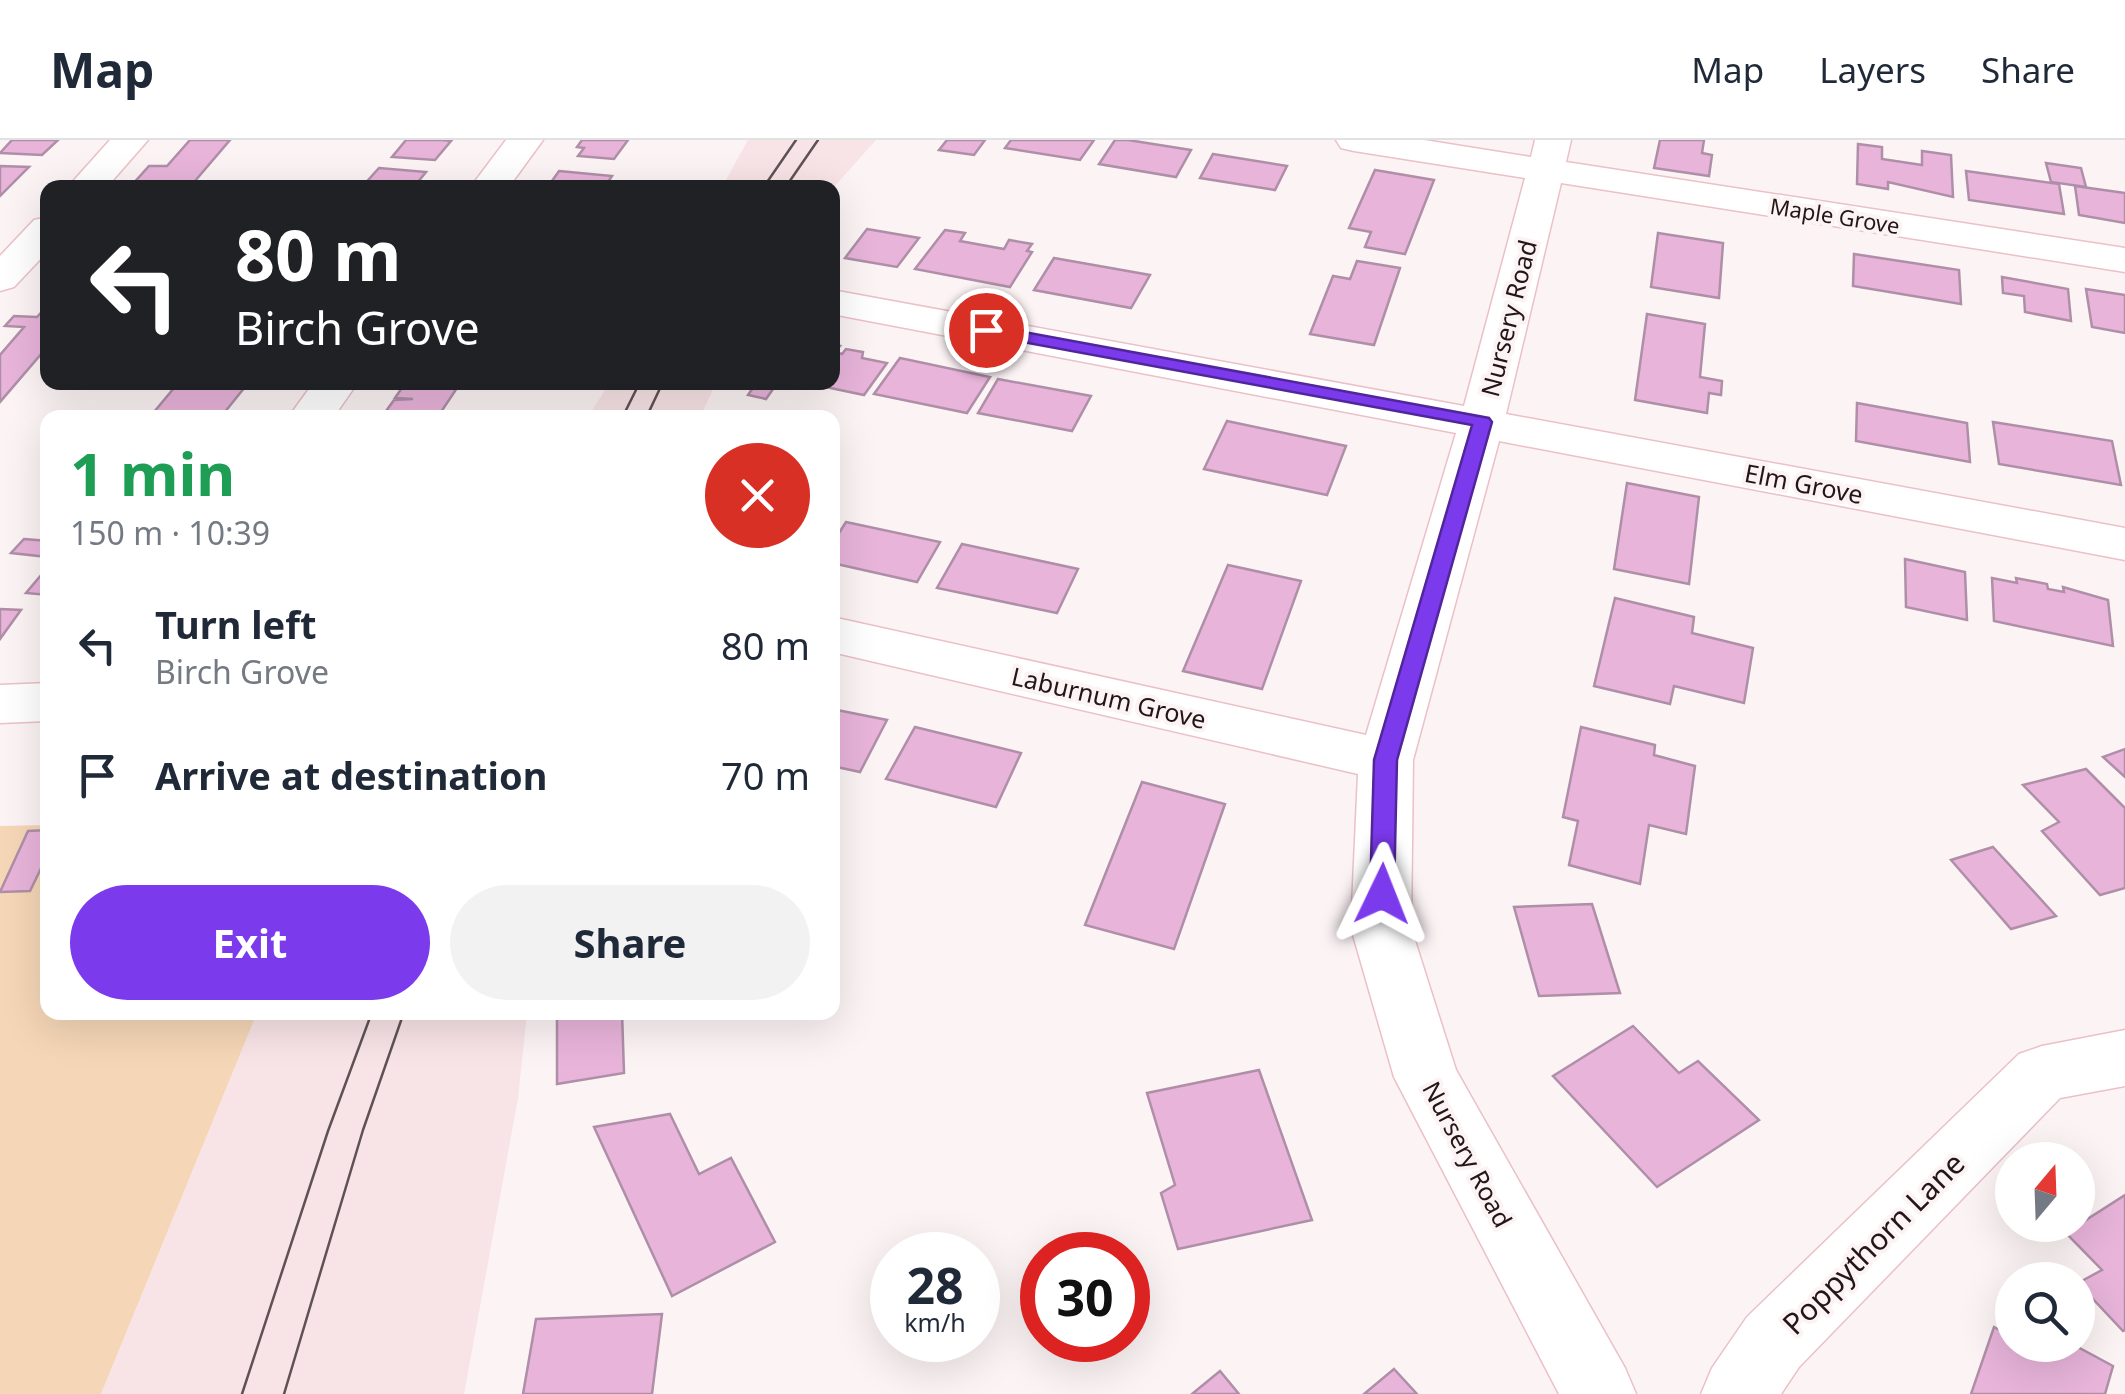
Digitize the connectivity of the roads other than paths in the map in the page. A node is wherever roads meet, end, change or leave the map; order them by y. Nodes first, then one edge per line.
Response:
1 (130, 140) edge
2 (525, 140) edge
3 (1354, 140) edge
4 (1549, 155) edge
5 (92, 180) edge
6 (494, 180) edge
7 (40, 236) edge
8 (2125, 260) edge
9 (0, 278) edge
10 (840, 303) edge
11 (332, 390) edge
12 (316, 410) edge
13 (1482, 422) junction
14 (2125, 544) edge
15 (840, 636) edge
16 (40, 702) edge
17 (0, 704) edge
18 (1386, 760) junction
19 (2125, 1058) edge
20 (1599, 1394) edge
21 (1738, 1394) edge

1 - 5 street
2 - 6 street
3 - 4 street, Maple Grove
4 - 8 street, Maple Grove
4 - 13 street, Nursery Road
7 - 9 street
10 - 13 street, Elm Grove
11 - 12 street
13 - 14 street, Elm Grove
13 - 18 street, Nursery Road
15 - 18 street, Laburnum Grove
16 - 17 street
18 - 20 street, Nursery Road
19 - 21 street, Poppythorn Lane

